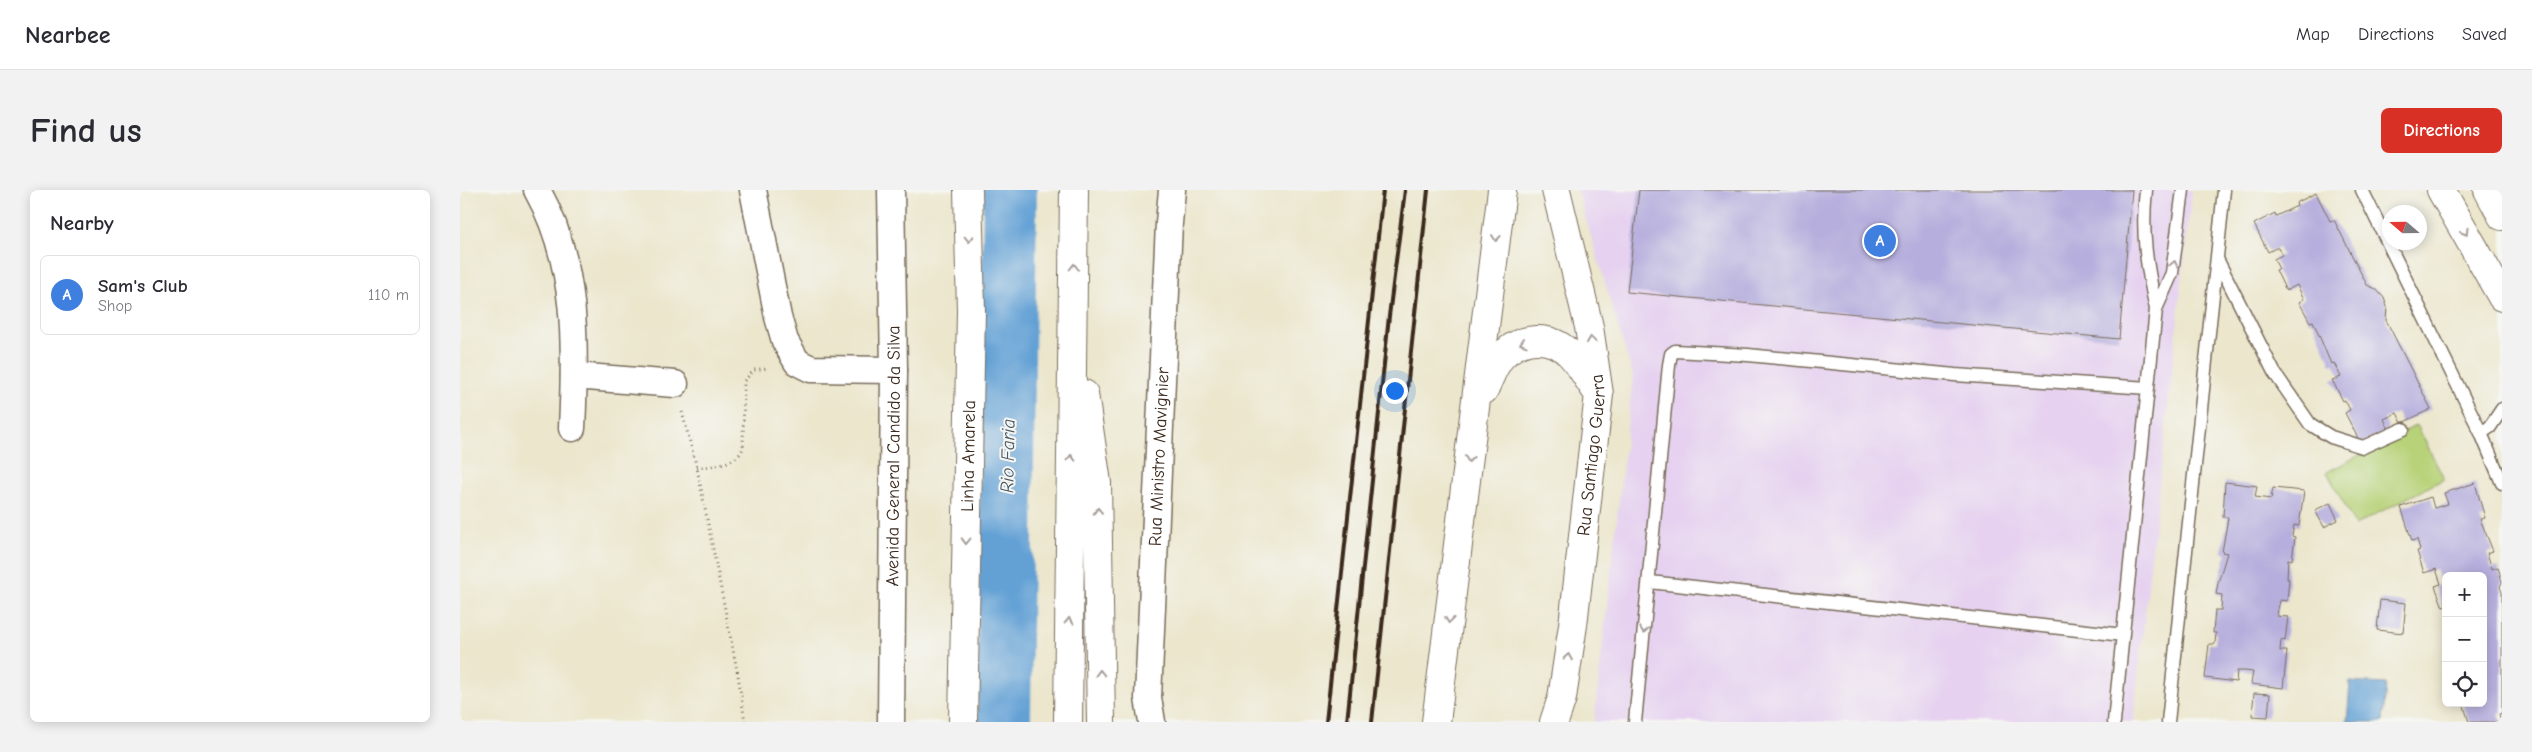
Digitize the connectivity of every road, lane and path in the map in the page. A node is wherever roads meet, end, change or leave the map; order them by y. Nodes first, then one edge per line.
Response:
1 (538, 190) edge
2 (754, 190) edge
3 (891, 190) edge
4 (968, 190) edge
5 (1074, 190) edge
6 (1172, 190) edge
7 (1502, 190) edge
8 (1556, 190) edge
9 (2146, 190) edge
10 (2183, 190) edge
11 (2224, 190) edge
12 (2362, 190) edge
13 (2441, 190) edge
14 (2488, 190) edge
15 (2502, 216) edge
16 (2217, 260) junction
17 (2502, 297) edge
18 (2156, 310) junction
19 (1074, 315) junction
20 (797, 362) junction
21 (894, 370) junction
22 (574, 376) junction
23 (675, 384) joint
24 (2148, 388) junction
25 (1599, 394) junction
26 (2502, 409) edge
27 (1475, 410) junction
28 (572, 428) dead end
29 (2403, 429) dead end
30 (2480, 433) junction
31 (697, 468) junction
32 (2502, 483) edge
33 (1650, 582) junction
34 (2123, 636) junction
35 (1560, 714) edge
36 (745, 722) edge
37 (891, 722) edge
38 (963, 722) edge
39 (1068, 722) edge
40 (1101, 722) edge
41 (1152, 722) edge
42 (1436, 722) edge
43 (1635, 722) edge
44 (2114, 722) edge
45 (2168, 722) edge

1 - 22 street
2 - 20 street
3 - 21 street, Avenida General Candido da Silva
4 -> 38 main road, Linha Amarela
19 -> 5 main road
6 - 41 street, Rua Ministro Mavignier
7 -> 27 main road
25 -> 8 main road, Rua Santiago Guerra
9 - 18 lane
18 -> 10 lane
11 - 16 lane
12 - 30 lane
13 -> 17 main road
14 - 15 main road
16 - 29 lane
16 - 45 lane
18 - 24 lane
39 -> 19 main road
40 -> 19 main road
20 - 21 street
20 - 31 path
21 - 37 street, Avenida General Candido da Silva
22 - 23 street
22 - 28 street
23 - 31 path
24 - 33 lane
24 - 34 lane
25 -> 27 main road
35 -> 25 main road, Rua Santiago Guerra
26 - 30 lane
27 -> 42 main road
30 - 32 lane
31 - 36 path
33 - 34 lane
33 -> 43 lane
34 - 44 lane

